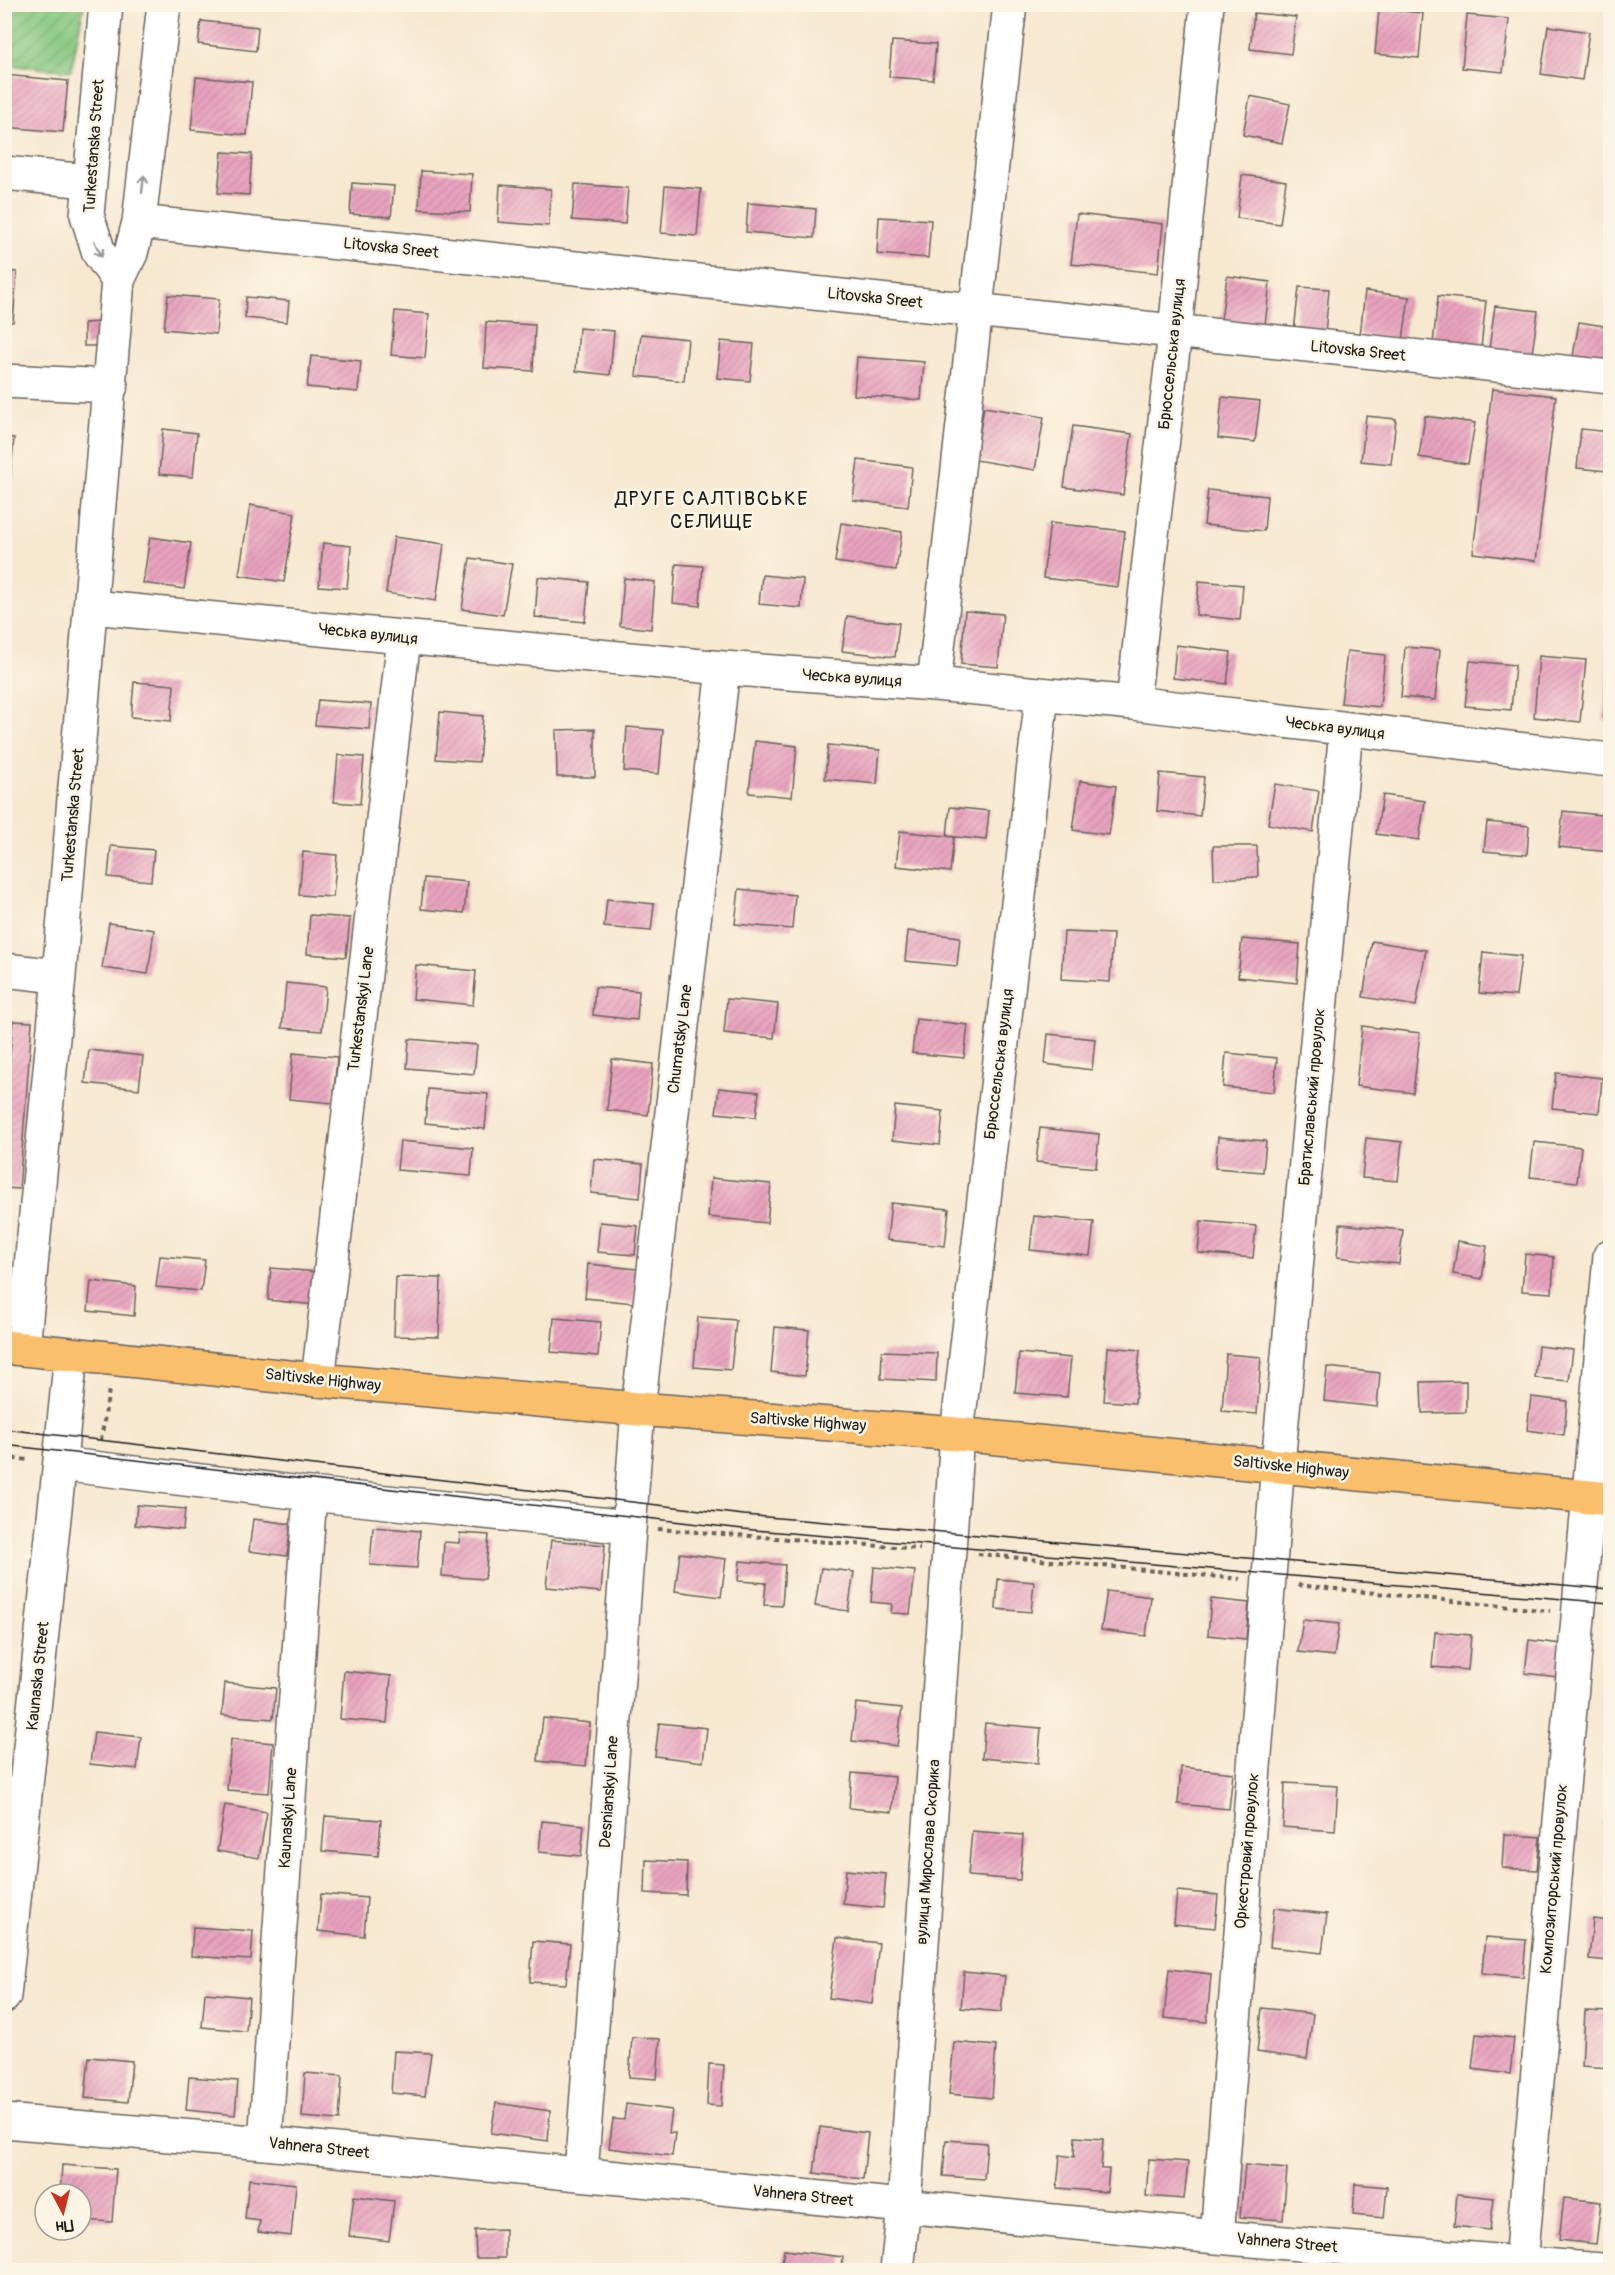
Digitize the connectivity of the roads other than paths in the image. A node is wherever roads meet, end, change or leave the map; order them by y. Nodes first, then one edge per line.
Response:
1 (106, 4) edge
2 (164, 4) edge
3 (1010, 4) edge
4 (1207, 4) edge
5 (4, 173) edge
6 (88, 181) junction
7 (139, 222) junction
8 (118, 280) junction
9 (975, 308) junction
10 (1175, 332) junction
11 (1611, 377) edge
12 (4, 381) edge
13 (111, 386) junction
14 (92, 607) junction
15 (404, 638) junction
16 (723, 668) junction
17 (933, 684) junction
18 (1042, 694) junction
19 (1133, 703) junction
20 (1346, 729) junction
21 (1611, 760) edge
22 (4, 970) edge
23 (59, 976) junction
24 (1611, 1256) edge
25 (14, 1348) edge
26 (72, 1355) junction
27 (318, 1380) junction
28 (638, 1409) junction
29 (957, 1434) junction
30 (60, 1464) junction
31 (1278, 1465) junction
32 (310, 1494) junction
33 (1599, 1497) edge
34 (629, 1527) junction
35 (4, 1996) edge
36 (4, 2121) edge
37 (265, 2143) junction
38 (581, 2174) junction
39 (904, 2206) junction
40 (1217, 2237) junction
41 (1521, 2263) junction
42 (897, 2271) edge
43 (1601, 2271) edge

1 - 6 street, Turkestanska Street
7 -> 2 street, Turkestanska Street
3 - 9 street
4 - 10 street, Брюссельська вулиця
5 - 6 street
6 -> 8 street, Turkestanska Street
7 - 8 street, Turkestanska Street
7 - 9 street, Litovska Sreet
8 - 13 street, Turkestanska Street
9 - 10 street, Litovska Sreet
9 - 17 street
10 - 11 street, Litovska Sreet
10 - 19 street, Брюссельська вулиця
12 - 13 street
13 - 14 street, Turkestanska Street
14 - 15 street, Чеська вулиця
14 - 23 street, Turkestanska Street
15 - 16 street, Чеська вулиця
15 - 27 street, Turkestanskyi Lane
16 - 17 street, Чеська вулиця
16 - 28 street, Chumatsky Lane
17 - 18 street, Чеська вулиця
18 - 19 street, Чеська вулиця
18 - 29 street, Брюссельська вулиця
19 - 20 street, Чеська вулиця
20 - 21 street, Чеська вулиця
20 - 31 street, Братиславський провулок
22 - 23 street
23 - 25 street, Turkestanska Street
24 - 33 street, Композиторський провулок
25 - 26 main road, Saltivske Highway
26 - 27 main road, Saltivske Highway
26 - 30 street, Kaunaska Street
27 - 28 main road, Saltivske Highway
28 - 29 main road, Saltivske Highway
28 - 34 street, Desnianskyi Lane
29 - 31 main road, Saltivske Highway
29 - 39 street, вулиця Мирослава Скорика
30 - 32 street
30 - 35 street, Kaunaska Street
31 - 33 main road, Saltivske Highway
31 - 40 street, Оркестровий провулок
32 - 34 street
32 - 37 street, Kaunaskyi Lane
33 - 41 street, Композиторський провулок
34 - 38 street, Desnianskyi Lane
36 - 37 street, Vahnera Street
37 - 38 street, Vahnera Street
38 - 39 street, Vahnera Street
39 - 40 street, Vahnera Street
39 - 42 street, вулиця Мирослава Скорика
40 - 41 street, Vahnera Street
41 - 43 street, Vahnera Street

